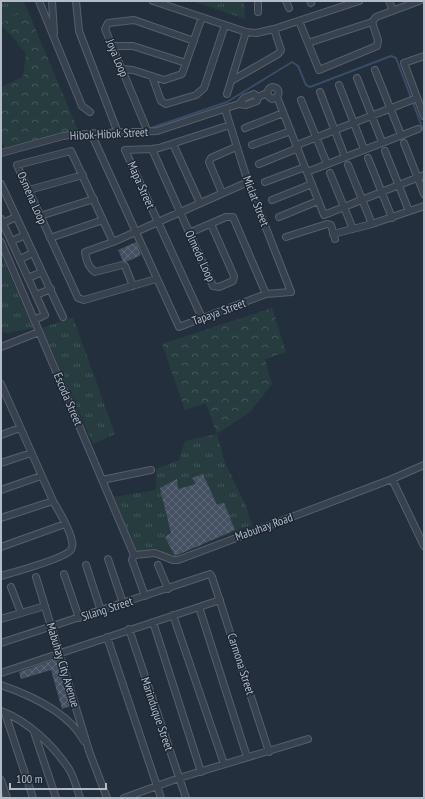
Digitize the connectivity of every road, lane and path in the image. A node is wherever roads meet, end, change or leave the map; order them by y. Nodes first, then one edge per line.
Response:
1 (39, 1) edge
2 (52, 1) edge
3 (76, 1) edge
4 (80, 1) edge
5 (153, 1) edge
6 (258, 1) edge
7 (286, 1) edge
8 (359, 1) edge
9 (389, 1) edge
10 (416, 2) edge
11 (289, 8) dead end
12 (393, 10) junction
13 (258, 12) dead end
14 (202, 17) junction
15 (299, 21) junction
16 (372, 22) junction
17 (225, 25) junction
18 (274, 29) junction
19 (246, 32) junction
20 (54, 39) junction
21 (194, 41) junction
22 (308, 43) junction
23 (112, 46) junction
24 (424, 56) edge
25 (186, 64) junction
26 (122, 69) junction
27 (375, 70) dead end
28 (152, 76) junction
29 (357, 78) dead end
30 (231, 81) junction
31 (339, 85) dead end
32 (320, 92) dead end
33 (227, 94) dead end
34 (267, 94) junction
35 (277, 97) junction
36 (417, 98) junction
37 (301, 100) dead end
38 (225, 109) junction
39 (390, 109) junction
40 (90, 112) dead end
41 (283, 113) junction
42 (372, 116) junction
43 (424, 116) edge
44 (353, 123) junction
45 (230, 125) junction
46 (245, 128) dead end
47 (418, 128) dead end
48 (334, 130) junction
49 (290, 131) junction
50 (148, 132) junction
51 (91, 133) junction
52 (118, 133) junction
53 (401, 135) junction
54 (316, 138) junction
55 (382, 142) junction
56 (174, 144) junction
57 (404, 144) dead end
58 (252, 145) dead end
59 (236, 147) junction
60 (297, 147) junction
61 (152, 149) junction
62 (364, 149) junction
63 (385, 151) dead end
64 (1, 153) edge
65 (345, 157) junction
66 (368, 158) dead end
67 (259, 164) dead end
68 (327, 164) junction
69 (348, 165) dead end
70 (306, 169) junction
71 (330, 173) dead end
72 (83, 175) junction
73 (424, 175) edge
74 (418, 178) junction
75 (248, 182) junction
76 (265, 182) dead end
77 (1, 184) edge
78 (312, 184) junction
79 (399, 185) junction
80 (29, 190) junction
81 (382, 192) junction
82 (222, 193) junction
83 (424, 194) edge
84 (8, 198) junction
85 (94, 199) junction
86 (272, 200) dead end
87 (362, 200) junction
88 (1, 201) edge
89 (318, 201) junction
90 (200, 203) junction
91 (424, 206) edge
92 (344, 207) junction
93 (409, 211) junction
94 (180, 212) junction
95 (40, 216) junction
96 (16, 217) junction
97 (279, 217) dead end
98 (392, 218) junction
99 (103, 220) junction
100 (2, 221) edge
101 (158, 222) junction
102 (211, 224) junction
103 (372, 224) junction
104 (353, 229) junction
105 (135, 232) junction
106 (189, 233) junction
107 (25, 235) junction
108 (286, 237) dead end
109 (50, 238) junction
110 (12, 241) junction
111 (1, 242) edge
112 (113, 242) junction
113 (34, 253) junction
114 (20, 259) junction
115 (42, 272) junction
116 (28, 278) junction
117 (156, 279) junction
118 (133, 286) junction
119 (51, 290) junction
120 (290, 292) joint
121 (266, 294) junction
122 (36, 295) junction
123 (64, 317) dead end
124 (202, 318) junction
125 (34, 320) junction
126 (39, 332) junction
127 (1, 347) edge
128 (1, 384) edge
129 (8, 401) junction
130 (1, 404) edge
131 (20, 428) junction
132 (1, 435) edge
133 (32, 453) junction
134 (1, 463) edge
135 (424, 465) edge
136 (152, 470) dead end
137 (41, 476) junction
138 (392, 479) junction
139 (102, 480) junction
140 (1, 490) edge
141 (53, 501) junction
142 (1, 518) edge
143 (65, 524) junction
144 (424, 546) edge
145 (1, 547) edge
146 (134, 555) junction
147 (108, 558) dead end
148 (158, 564) dead end
149 (86, 565) dead end
150 (64, 574) dead end
151 (1, 576) edge
152 (36, 577) dead end
153 (212, 577) joint
154 (11, 587) dead end
155 (168, 589) junction
156 (145, 596) junction
157 (220, 600) junction
158 (123, 604) junction
159 (45, 606) junction
160 (199, 606) junction
161 (101, 611) junction
162 (20, 613) junction
163 (173, 616) junction
164 (79, 618) junction
165 (1, 619) edge
166 (153, 622) junction
167 (52, 626) junction
168 (129, 629) junction
169 (107, 636) junction
170 (1, 643) edge
171 (60, 653) junction
172 (1, 673) edge
173 (1, 685) edge
174 (3, 712) edge
175 (34, 731) junction
176 (308, 739) dead end
177 (269, 752) junction
178 (90, 754) junction
179 (247, 757) junction
180 (224, 764) junction
181 (201, 772) junction
182 (179, 778) junction
183 (1, 780) edge
184 (157, 786) junction
185 (136, 796) edge
186 (7, 798) edge
187 (33, 798) edge
188 (56, 798) edge
189 (80, 798) edge
190 (107, 798) edge
191 (124, 798) edge
192 (161, 798) edge
193 (186, 798) edge

1 - 20 street
2 - 20 street
3 - 4 street
3 - 52 street
5 - 14 street
6 - 13 street
7 - 11 street
8 - 15 street
9 - 12 street
10 - 12 street
12 - 16 street
14 - 17 street
14 - 21 street
15 - 18 street
15 - 22 street
16 - 22 street
16 - 22 street
17 - 19 street
17 - 28 street
18 - 19 street
18 - 30 street
19 - 30 street
20 - 40 street
21 - 23 street, Joya Loop
21 - 25 street
23 - 25 street
23 - 26 street, Joya Loop
24 - 36 street
25 - 28 street
26 - 28 street
26 - 50 street, Joya Loop
27 - 39 street
29 - 42 street
30 - 33 street
31 - 44 street
32 - 48 street
34 - 35 street
34 - 35 street
34 - 38 street, Hibok-Hibok Street
35 - 41 street
36 - 39 street
36 - 43 street
37 - 54 street
38 - 45 street, Miclat Street
38 - 50 street, Hibok-Hibok Street
39 - 42 street
39 - 53 street
41 - 46 street
41 - 49 street
42 - 44 street
42 - 55 street
44 - 48 street
44 - 62 street
45 - 56 street, Mapa Street
45 - 59 street, Miclat Street
47 - 53 street
48 - 54 street
48 - 65 street
49 - 58 street
49 - 60 street
50 - 52 street, Hibok-Hibok Street
51 - 52 street, Hibok-Hibok Street
51 - 64 street, Hibok-Hibok Street
51 - 105 street, Tapaya Street
53 - 55 street
54 - 60 street
54 - 68 street
55 - 62 street
56 - 61 street, Mapa Street
56 - 90 street
57 - 74 street
59 - 75 street, Miclat Street
59 - 82 street
60 - 67 street
60 - 70 street
61 - 94 street, Olmedo Loop
61 - 101 street, Mapa Street
62 - 65 street
63 - 79 street
65 - 68 street
66 - 81 street
68 - 70 street
69 - 87 street
70 - 76 street
70 - 78 street
71 - 92 street
72 - 80 street
72 - 80 street, Osmena Loop
72 - 85 street, Osmena Loop
73 - 74 street
74 - 79 street
74 - 83 street
75 - 82 street
75 - 120 street, Miclat Street
77 - 84 street
78 - 86 street
78 - 89 street
79 - 81 street
79 - 93 street
80 - 95 street, Osmena Loop
81 - 87 street
81 - 98 street
82 - 90 street
84 - 88 street
84 - 96 street
85 - 95 street
85 - 99 street, Osmena Loop
87 - 92 street
87 - 103 street
89 - 92 street
89 - 97 street
90 - 94 street
91 - 93 street
92 - 104 street
93 - 98 street
94 - 101 street
94 - 106 street, Olmedo Loop
95 - 109 street, Osmena Loop
96 - 100 street
96 - 107 street
98 - 103 street
99 - 109 street
99 - 112 street, Osmena Loop
100 - 110 street
101 - 105 street
101 - 124 street, Mapa Street
102 - 106 street
102 - 106 street, Olmedo Loop
102 - 121 street
103 - 104 street
104 - 108 street
105 - 112 street
105 - 117 street, Tapaya Street
107 - 110 street
107 - 113 street
109 - 118 street, Osmena Loop
110 - 114 street
111 - 125 street, Escoda Street
112 - 118 street
113 - 114 street
113 - 115 street
114 - 116 street
115 - 116 street
115 - 119 street
116 - 122 street
117 - 118 street, Osmena Loop
117 - 124 street, Tapaya Street
119 - 122 street
119 - 123 street
120 - 121 street, Tapaya Street
121 - 124 street, Tapaya Street
122 - 125 street
125 - 126 street, Escoda Street
126 - 127 street
126 - 139 street, Escoda Street
128 - 129 street
129 - 130 street
129 - 131 street
131 - 132 street
131 - 133 street
133 - 134 street
133 - 137 street
135 - 138 street
136 - 139 street
137 - 140 street
137 - 141 street
138 - 144 street
138 - 146 street, Mabuhay Road
139 - 146 street, Escoda Street
141 - 142 street
141 - 143 street
143 - 145 street
143 - 151 street
146 - 156 street, Escoda Street
147 - 158 street
148 - 155 street
149 - 161 street
150 - 164 street
152 - 159 street, Mabuhay City Avenue
153 - 155 street, Silang Street
153 - 157 street, Carmona Street
154 - 162 street
155 - 156 street, Silang Street
156 - 158 street, Silang Street
157 - 160 street
157 - 177 street, Carmona Street
158 - 161 street, Silang Street
159 - 162 street
159 - 167 street, Mabuhay City Avenue
160 - 163 street
160 - 179 street
161 - 164 street, Silang Street
162 - 165 street
163 - 166 street
163 - 180 street
164 - 167 street, Silang Street
166 - 168 street
166 - 181 street
167 - 170 street, Silang Street
167 - 171 street, Mabuhay City Avenue
168 - 169 street
168 - 182 street, Marinduque Street
169 - 171 street
169 - 184 street
171 - 172 street
171 - 178 street, Mabuhay City Avenue
173 - 178 street, Mabuhay City Avenue
174 - 175 street
174 - 187 street
175 - 188 street
175 - 189 street
176 - 177 street
177 - 179 street
178 - 190 street, Mabuhay City Avenue
179 - 180 street
180 - 181 street
181 - 182 street
182 - 184 street
182 - 193 street, Marinduque Street
183 - 186 street
184 - 185 street
184 - 192 street
185 - 191 street

